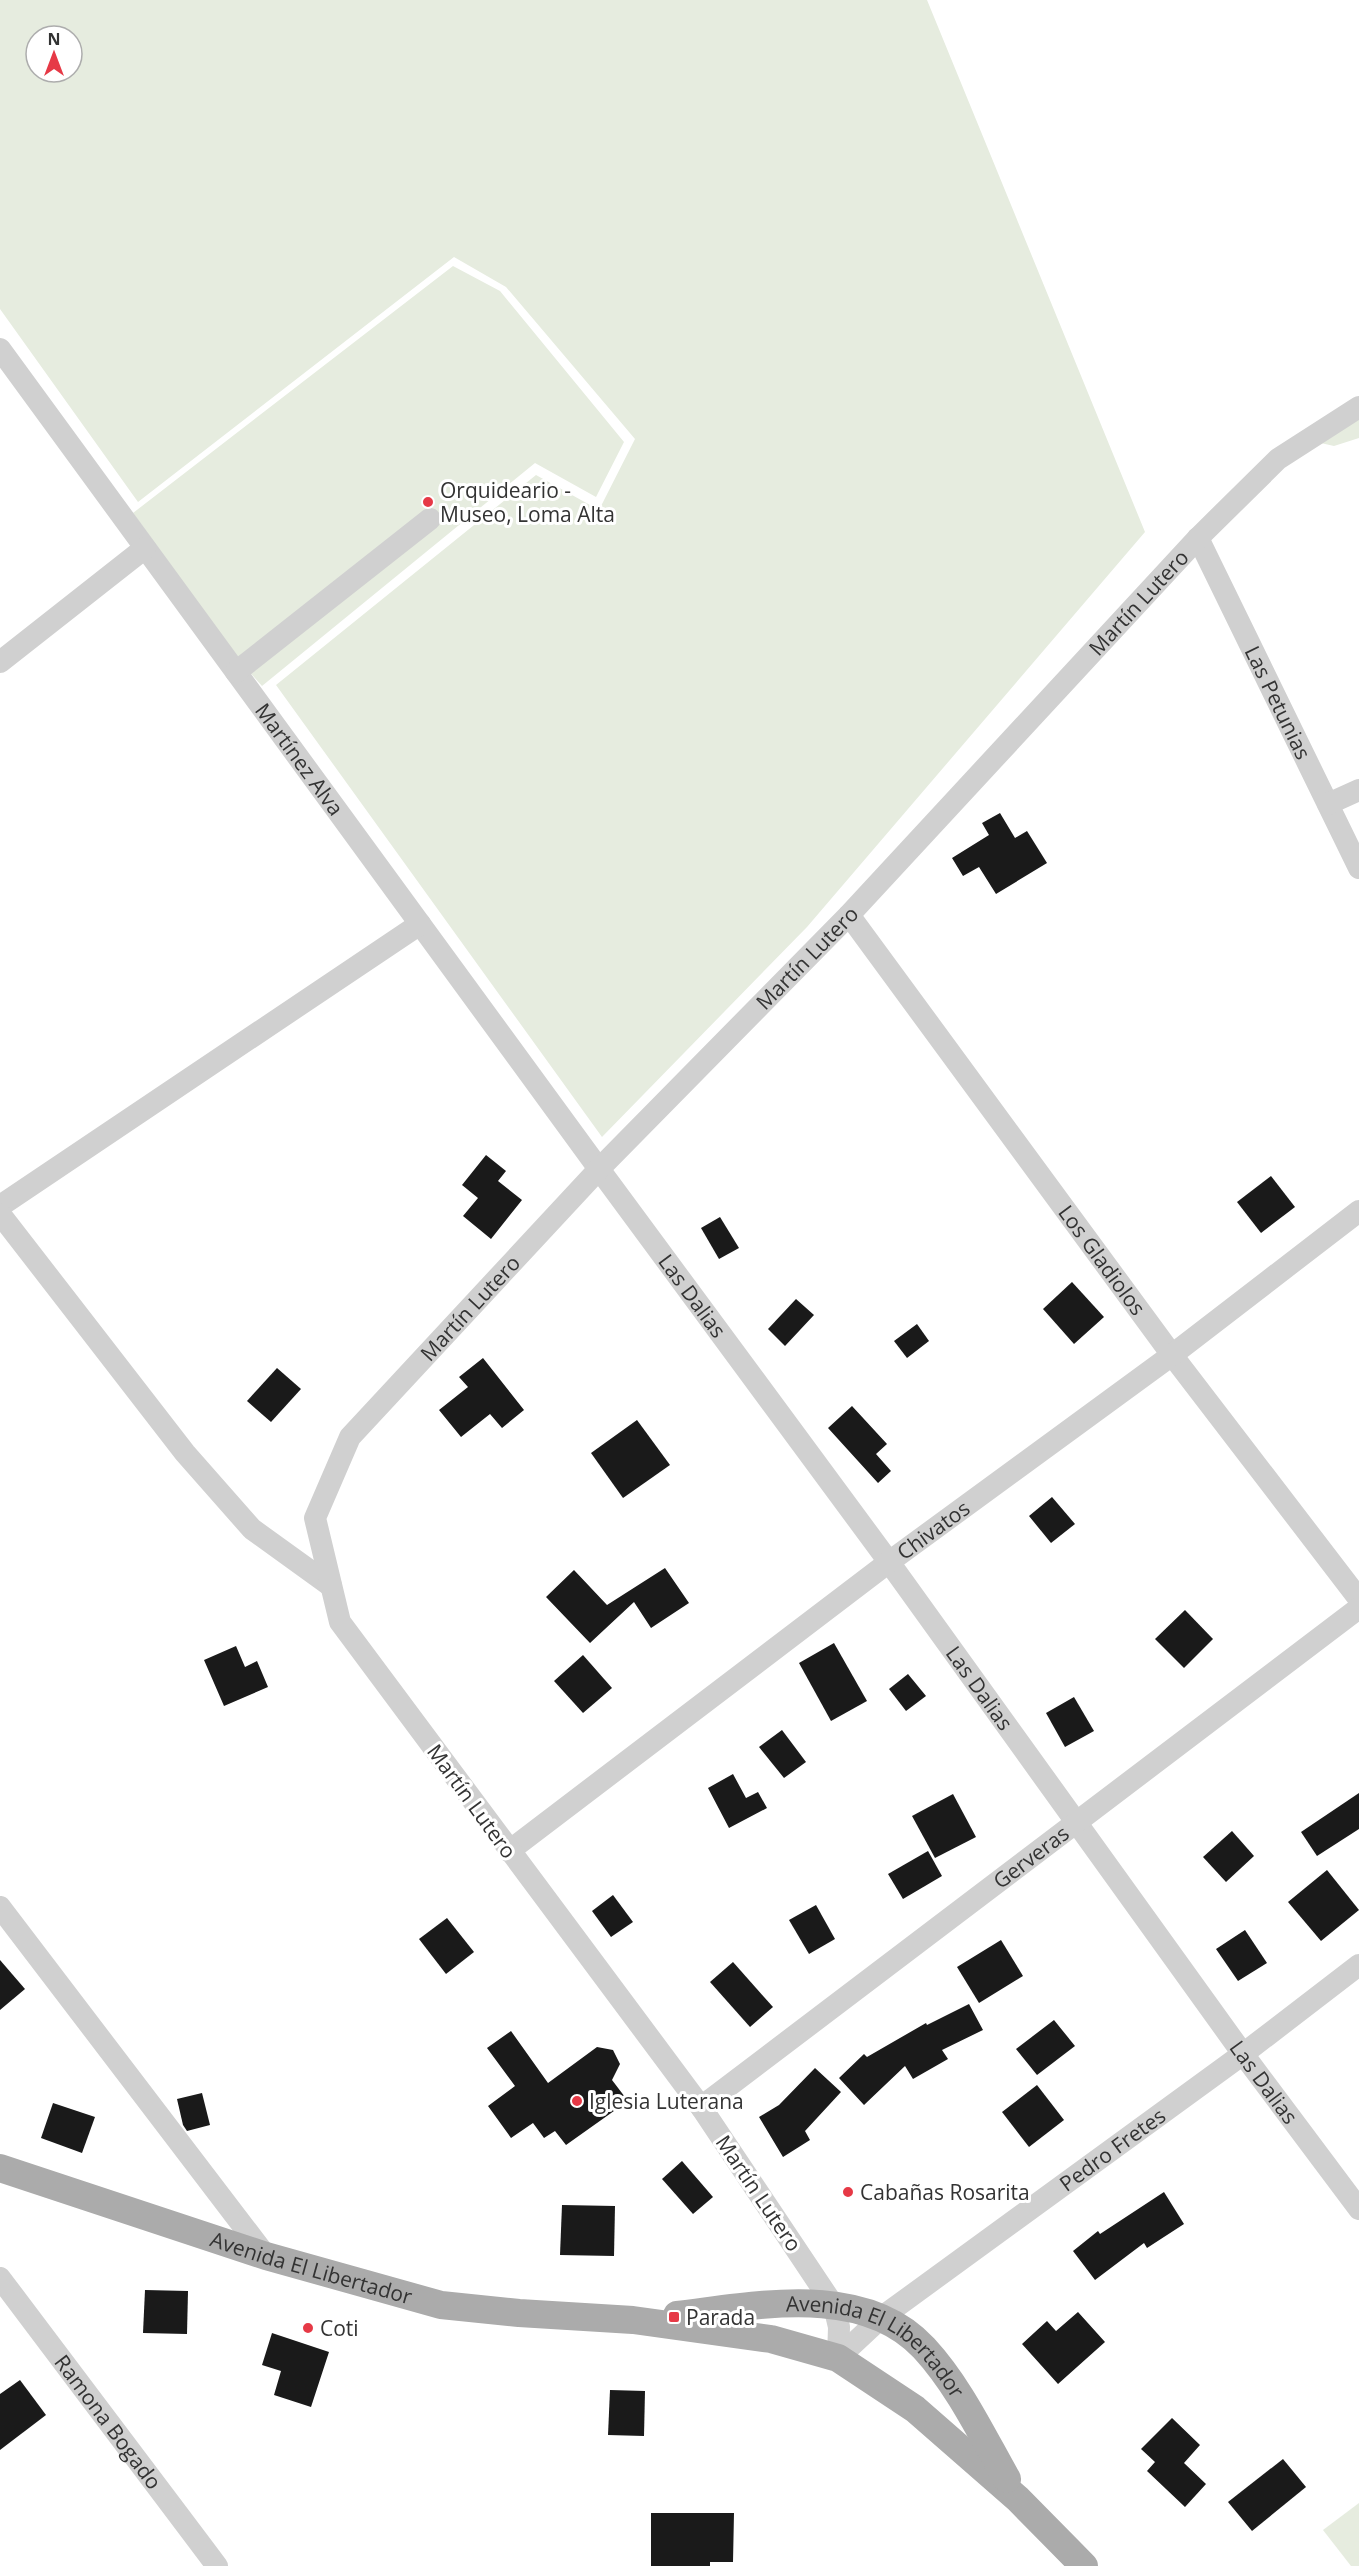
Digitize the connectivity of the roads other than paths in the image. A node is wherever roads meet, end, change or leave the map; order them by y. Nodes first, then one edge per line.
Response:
1 (0, 349) edge
2 (1359, 407) edge
3 (430, 519) dead end
4 (1198, 538) junction
5 (145, 548) junction
6 (0, 662) edge
7 (236, 672) junction
8 (1359, 790) edge
9 (1328, 804) junction
10 (1359, 867) edge
11 (849, 915) junction
12 (420, 924) junction
13 (599, 1169) junction
14 (0, 1206) edge
15 (1359, 1211) edge
16 (0, 1214) edge
17 (1172, 1355) junction
18 (889, 1562) junction
19 (331, 1587) junction
20 (1359, 1599) edge
21 (1359, 1608) edge
22 (1078, 1822) junction
23 (509, 1851) junction
24 (0, 1907) edge
25 (1359, 1965) edge
26 (1243, 2054) junction
27 (701, 2107) junction
28 (0, 2168) edge
29 (1359, 2209) edge
30 (266, 2256) junction
31 (0, 2278) edge
32 (834, 2306) junction
33 (882, 2316) junction
34 (633, 2319) junction
35 (838, 2358) junction
36 (1018, 2499) junction
37 (217, 2566) edge
38 (1084, 2566) edge

1 - 5 street, Martínez Alva
2 - 4 street, Martín Lutero
3 - 7 street
4 - 9 street, Las Petunias
4 - 11 street, Martín Lutero
5 - 6 street
5 - 7 street, Martínez Alva
7 - 12 street, Martínez Alva
8 - 9 street
9 - 10 street, Las Petunias
11 - 13 street, Martín Lutero
11 - 17 street, Los Gladiolos
12 - 13 street, Martínez Alva
12 - 14 street
13 - 18 street, Las Dalias
13 - 19 street, Martín Lutero
15 - 17 street, Chivatos
16 - 19 street
17 - 18 street, Chivatos
17 - 20 street, Los Gladiolos
18 - 22 street, Las Dalias
18 - 23 street, Chivatos
19 - 23 street, Martín Lutero
21 - 22 street, Gerveras
22 - 26 street, Las Dalias
22 - 27 street, Gerveras
23 - 27 street, Martín Lutero
24 - 30 street
25 - 26 street, Pedro Fretes
26 - 29 street, Las Dalias
26 - 33 street, Pedro Fretes
27 - 32 street, Martín Lutero
28 - 30 main road, Avenida El Libertador
30 - 34 main road, Avenida El Libertador
31 - 37 street, Ramona Bogado
32 - 33 main road, Avenida El Libertador
32 - 34 main road, Avenida El Libertador
32 - 35 street, Martín Lutero
33 - 35 street, Pedro Fretes
33 - 36 main road, Avenida El Libertador
34 - 35 main road, Avenida El Libertador
35 - 36 main road, Avenida El Libertador
36 - 38 main road, Avenida El Libertador

